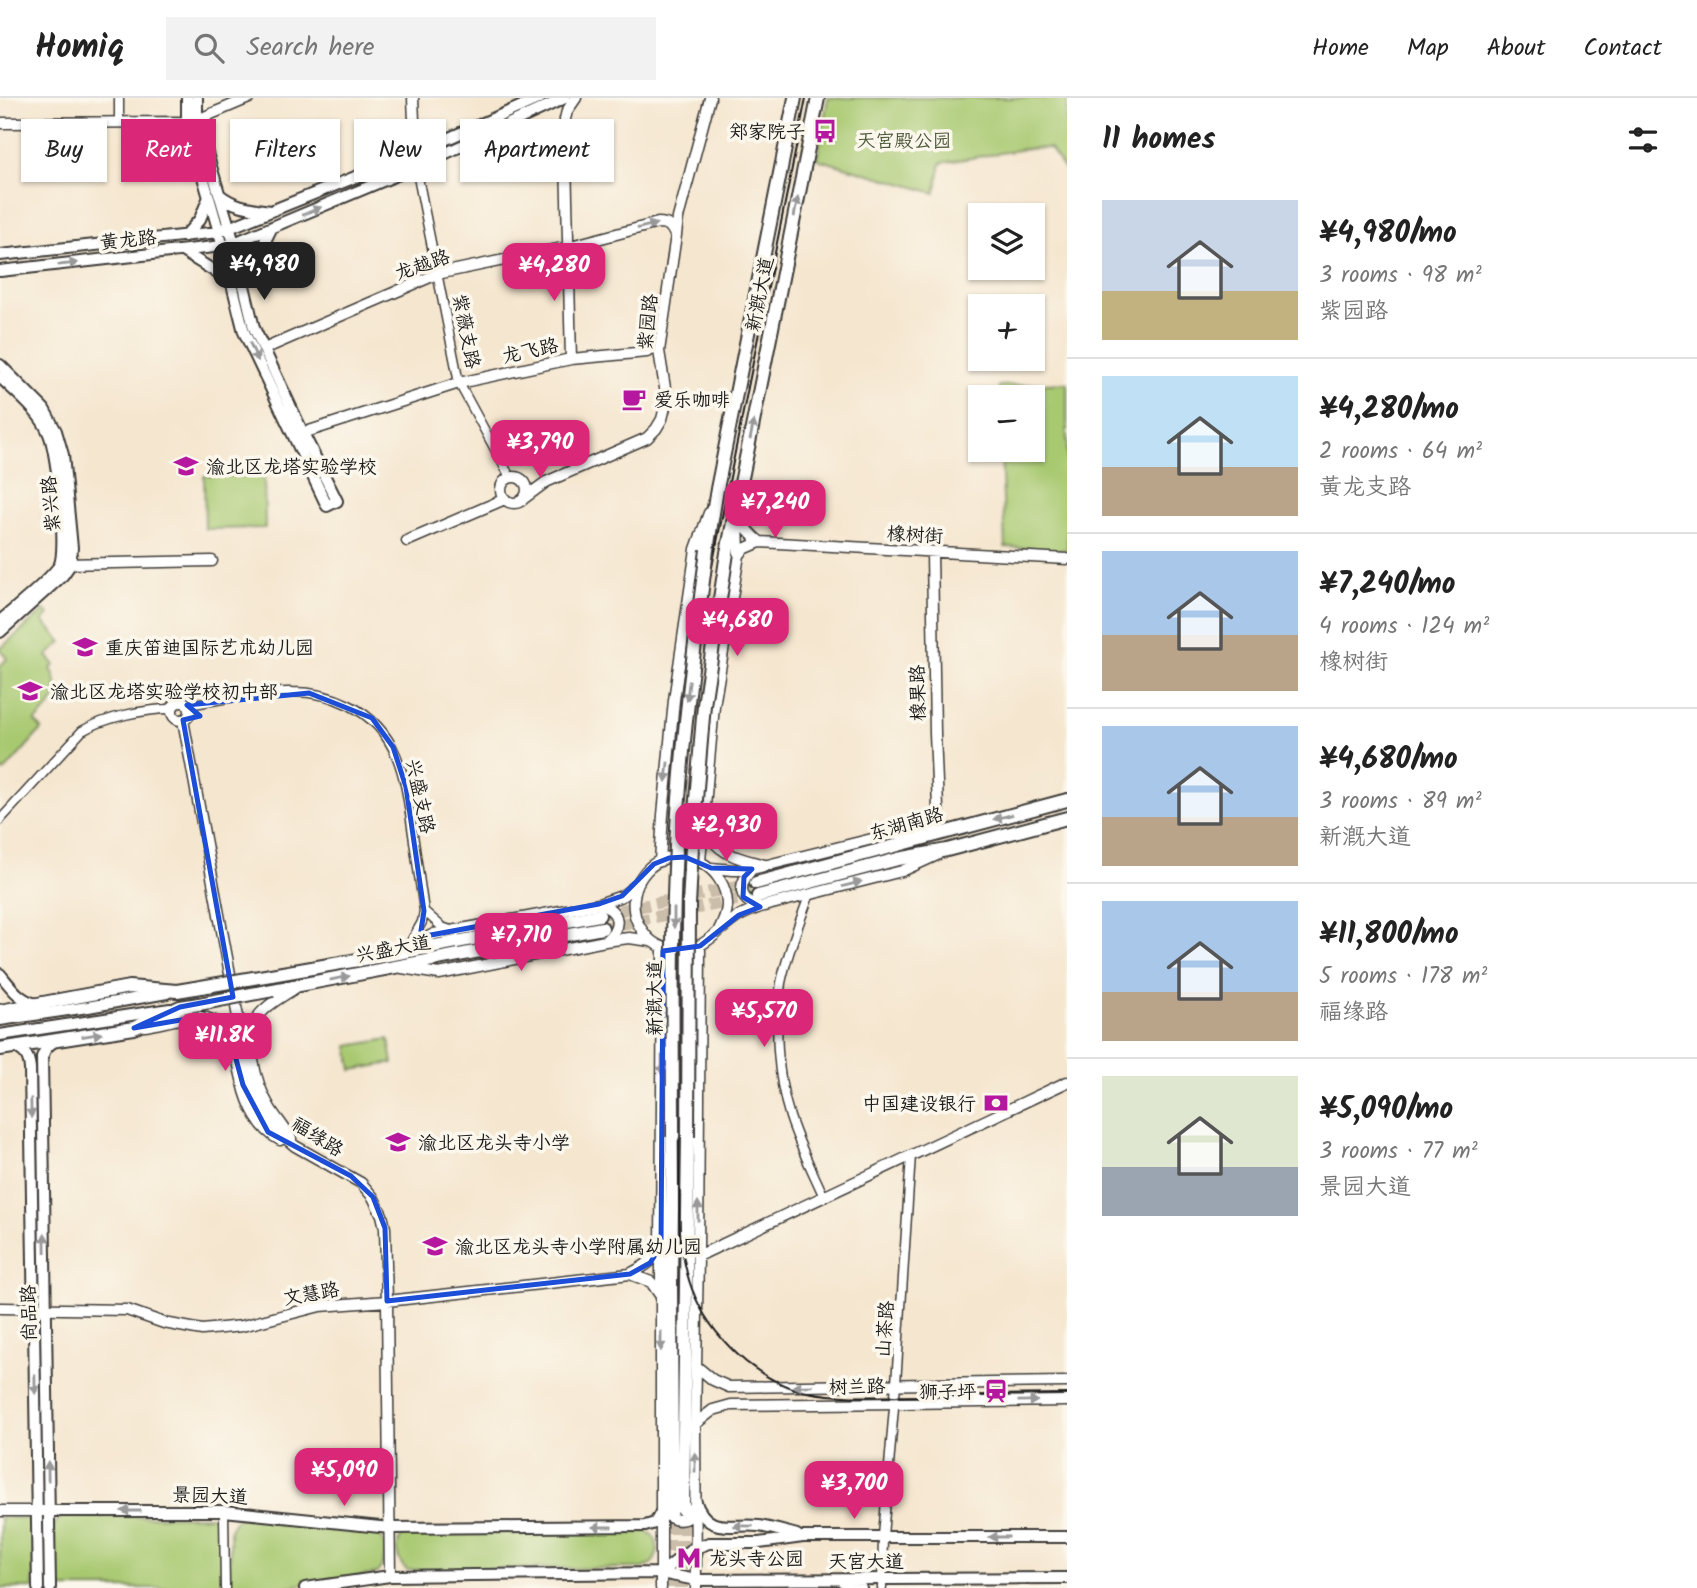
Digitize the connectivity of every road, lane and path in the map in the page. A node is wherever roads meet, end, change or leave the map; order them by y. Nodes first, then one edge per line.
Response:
1 (118, 98) edge
2 (187, 98) edge
3 (197, 98) edge
4 (249, 98) edge
5 (414, 98) edge
6 (540, 98) edge
7 (565, 98) edge
8 (576, 98) edge
9 (710, 98) edge
10 (795, 98) edge
11 (818, 98) edge
12 (192, 119) edge
13 (192, 119) edge
14 (197, 119) edge
15 (414, 119) edge
16 (119, 122) joint
17 (0, 123) edge
18 (446, 139) edge
19 (446, 153) edge
20 (354, 178) edge
21 (210, 182) edge
22 (380, 182) edge
23 (419, 182) edge
24 (214, 196) junction
25 (273, 211) junction
26 (272, 227) junction
27 (224, 230) junction
28 (676, 235) junction
29 (184, 236) junction
30 (228, 245) junction
31 (567, 247) junction
32 (181, 251) junction
33 (0, 256) edge
34 (0, 271) edge
35 (437, 274) junction
36 (232, 282) junction
37 (244, 284) junction
38 (661, 335) junction
39 (264, 349) junction
40 (647, 352) junction
41 (571, 359) junction
42 (661, 364) junction
43 (0, 365) edge
44 (0, 377) edge
45 (459, 383) junction
46 (303, 433) junction
47 (510, 477) junction
48 (523, 480) junction
49 (546, 482) junction
50 (717, 489) junction
51 (738, 497) junction
52 (505, 499) junction
53 (523, 499) junction
54 (738, 515) junction
55 (407, 541) dead end
56 (760, 542) junction
57 (932, 553) junction
58 (733, 554) junction
59 (1067, 559) edge
60 (212, 561) dead end
61 (65, 564) junction
62 (0, 621) edge
63 (0, 632) edge
64 (187, 705) junction
65 (172, 709) junction
66 (183, 720) junction
67 (1067, 800) edge
68 (663, 815) junction
69 (703, 818) junction
70 (0, 820) edge
71 (1063, 820) edge
72 (939, 833) junction
73 (947, 850) junction
74 (660, 861) junction
75 (700, 861) junction
76 (767, 865) junction
77 (711, 868) junction
78 (752, 869) junction
79 (637, 884) junction
80 (758, 895) junction
81 (809, 896) junction
82 (599, 909) junction
83 (424, 911) junction
84 (719, 930) junction
85 (453, 931) junction
86 (604, 935) junction
87 (651, 942) junction
88 (700, 946) junction
89 (408, 947) junction
90 (663, 948) junction
91 (394, 961) junction
92 (0, 974) edge
93 (300, 985) junction
94 (177, 991) junction
95 (700, 996) junction
96 (662, 997) junction
97 (39, 1004) junction
98 (180, 1007) junction
99 (0, 1011) edge
100 (0, 1020) edge
101 (134, 1028) junction
102 (0, 1035) edge
103 (54, 1041) junction
104 (15, 1046) junction
105 (0, 1049) edge
106 (1067, 1082) edge
107 (295, 1146) junction
108 (911, 1156) junction
109 (824, 1197) junction
110 (661, 1246) junction
111 (698, 1256) junction
112 (631, 1274) junction
113 (661, 1297) junction
114 (387, 1301) junction
115 (0, 1308) edge
116 (40, 1308) junction
117 (696, 1366) junction
118 (1067, 1382) edge
119 (895, 1384) junction
120 (1067, 1401) edge
121 (894, 1403) junction
122 (695, 1424) junction
123 (695, 1500) junction
124 (672, 1510) junction
125 (0, 1511) edge
126 (43, 1511) junction
127 (224, 1511) junction
128 (390, 1528) junction
129 (883, 1536) junction
130 (803, 1537) junction
131 (1067, 1537) edge
132 (696, 1547) junction
133 (661, 1573) junction
134 (390, 1576) junction
135 (1067, 1578) edge
136 (834, 1579) junction
137 (882, 1583) edge
138 (696, 1584) edge
139 (38, 1588) edge
140 (50, 1588) edge
141 (225, 1588) edge
142 (305, 1588) edge
143 (661, 1588) edge
144 (861, 1588) edge

1 - 16 street
2 - 12 main road
3 - 13 main road
4 - 14 street
5 - 15 street, 紫薇支路
6 - 18 main road, 黄龙路
7 - 19 main road, 黄龙路
8 - 31 street
9 - 28 street, 紫园路
10 - 50 main road, 新溉大道
51 -> 11 main road, 新溉大道
16 - 17 street
20 - 25 main road, 黄龙路
21 - 24 main road
26 -> 22 main road, 黄龙路
23 - 35 street, 紫薇支路
24 - 25 main road
24 - 27 main road
24 - 29 main road
25 - 27 main road, 黄龙路
26 - 30 main road, 黄龙路
26 - 37 main road
27 - 29 main road, 黄龙路
27 - 30 main road
31 -> 28 street, 龙越路
28 - 38 street, 紫园路
29 - 33 main road, 黄龙路
30 - 32 main road, 黄龙路
30 - 36 main road
30 - 37 main road
31 - 35 street, 龙越路
31 - 41 street
34 -> 32 main road, 黄龙路
32 - 36 main road
35 - 39 street, 龙越路
35 - 45 street, 紫薇支路
36 -> 46 main road
37 - 39 main road
38 - 40 street
38 - 42 street, 紫园路
39 - 46 main road
40 - 41 street, 龙飞路
40 - 42 street
41 - 45 street, 龙飞路
42 - 49 street, 紫园路
43 - 61 main road, 紫兴路
44 - 61 main road, 紫兴路
45 - 46 street, 龙飞路
45 - 47 street, 紫薇支路
47 - 48 street
47 - 52 street
48 - 49 street
48 - 53 street
49 - 53 street, 紫园路
50 -> 68 street, 新溉大道
50 -> 124 main road, 新溉大道, bridge
51 - 54 street, 新溉大道
51 - 58 main road, 新溉大道
52 - 53 street
52 - 55 street
54 - 56 street
54 - 58 street, 新溉大道
56 - 57 street, 橡树街
56 - 58 street
57 - 59 street, 橡树街
57 - 72 street, 橡果路
58 - 69 street, 新溉大道
58 - 124 main road, 新溉大道, bridge
60 - 61 street
61 - 62 main road
61 - 63 main road
64 - 65 street
64 - 66 street, 福缘路
64 - 83 street, 兴盛支路
65 - 66 street
65 - 70 street
66 - 107 street, 福缘路
67 -> 72 main road, 东湖南路
68 - 69 street
68 - 74 street, 新溉大道
69 - 75 street, 新溉大道
69 - 76 street
71 - 73 main road, 东湖南路
72 - 76 street
72 - 80 main road, 东湖南路
73 - 80 main road, 东湖南路
81 -> 73 street
74 - 75 street
74 - 79 street
75 - 77 street
76 - 78 street
77 - 78 street
77 - 84 street
78 - 80 street
79 - 82 street
79 - 87 street
80 - 81 street
80 - 84 street
81 - 109 street
82 - 85 street
82 - 86 street
82 - 91 main road, 兴盛大道
83 - 85 street
83 - 89 street
84 - 88 street
85 - 89 street
86 - 87 street
86 - 91 main road, 兴盛大道
87 - 90 street
88 - 90 street
88 - 95 street
89 - 91 street
90 - 96 street, 新溉大道
93 -> 91 main road, 兴盛大道
91 - 94 main road, 兴盛大道, bridge
92 - 97 main road
93 - 98 main road, 兴盛大道, bridge
93 - 107 street
94 - 97 main road
94 - 100 main road
95 - 96 street
111 -> 95 street
96 -> 110 street, 新溉大道
97 - 99 main road
98 - 101 main road
98 - 102 main road
103 -> 101 main road
101 - 107 street
103 - 104 main road
116 -> 103 main road, 尚品路
104 - 105 main road
104 -> 116 main road, 尚品路
106 - 108 street
107 - 114 street, 福缘路
108 - 109 street
108 - 119 street, 山茶路
109 - 111 street
110 - 112 street
110 - 113 street, 新溉大道
111 - 117 street
112 - 113 street
112 - 114 street, 文慧路
113 -> 124 street, 新溉大道
114 - 116 street, 文慧路
114 - 128 street, 福缘路
115 - 116 street, 文慧路
116 - 126 main road, 尚品路
119 -> 117 street
117 - 122 street
118 - 119 street
119 - 121 street, 山茶路
121 -> 120 street, 树兰路
121 - 122 street, 树兰路
121 - 129 street, 山茶路
123 -> 122 street
123 - 124 street
130 -> 123 main road
123 - 132 street
124 -> 128 main road, 景园大道
124 - 133 street, 新溉大道
125 - 126 street, 景园大道
127 -> 126 main road, 景园大道
126 - 139 main road, 尚品路
126 - 140 main road, 尚品路
127 - 128 main road, 景园大道
127 - 141 street
128 - 134 street, 福缘路
129 - 130 main road, 天宫大道
131 -> 129 main road, 天宫大道
129 - 137 street, 山茶路
130 - 132 main road, 天宫大道
132 - 133 main road, 天宫大道
132 - 138 street
133 - 134 main road
133 - 138 main road, 天宫大道
133 - 143 street, 新溉大道
134 - 142 main road
135 - 137 main road, 天宫大道
136 - 137 main road, 天宫大道
136 - 138 main road, 天宫大道
136 - 144 main road

